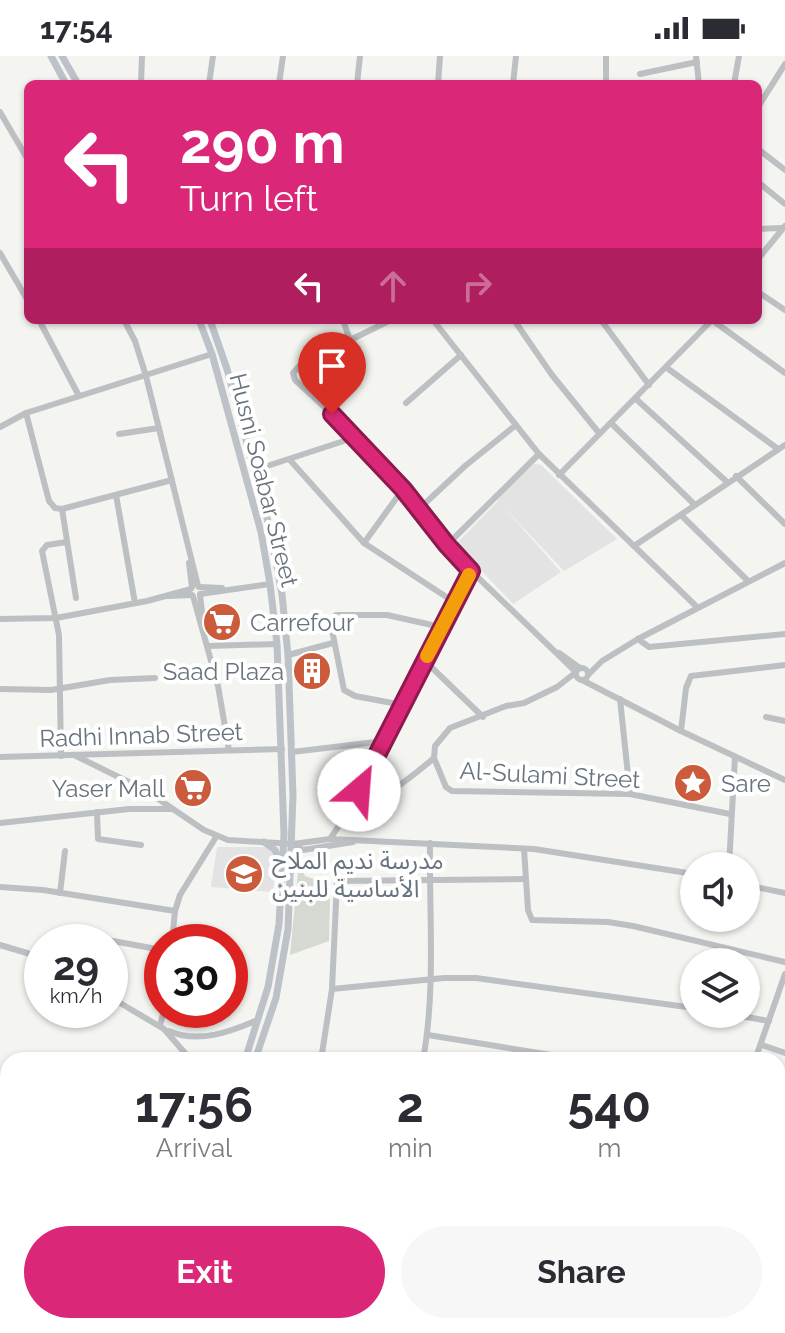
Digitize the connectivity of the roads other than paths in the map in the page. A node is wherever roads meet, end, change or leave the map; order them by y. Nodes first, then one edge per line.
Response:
1 (51, 56) edge
2 (142, 56) edge
3 (213, 56) edge
4 (283, 56) edge
5 (360, 56) edge
6 (440, 56) edge
7 (516, 56) edge
8 (606, 56) edge
9 (739, 56) edge
10 (63, 59) edge
11 (696, 59) edge
12 (785, 64) edge
13 (57, 68) junction
14 (640, 74) dead end
15 (64, 80) edge
16 (76, 80) edge
17 (141, 80) edge
18 (210, 80) edge
19 (280, 80) edge
20 (357, 80) edge
21 (438, 80) edge
22 (513, 80) edge
23 (606, 80) edge
24 (699, 80) edge
25 (735, 80) edge
26 (762, 101) edge
27 (0, 112) edge
28 (762, 152) edge
29 (24, 153) edge
30 (785, 170) edge
31 (762, 185) edge
32 (785, 204) edge
33 (784, 227) edge
34 (762, 229) edge
35 (0, 253) edge
36 (762, 254) edge
37 (24, 294) edge
38 (762, 295) edge
39 (785, 310) edge
40 (41, 324) edge
41 (126, 324) edge
42 (201, 324) edge
43 (211, 324) edge
44 (344, 324) edge
45 (383, 324) edge
46 (436, 324) edge
47 (517, 324) edge
48 (604, 324) edge
49 (702, 324) edge
50 (708, 324) edge
51 (718, 324) edge
52 (705, 327) junction
53 (350, 340) junction
54 (212, 354) junction
55 (461, 355) junction
56 (667, 368) junction
57 (785, 373) edge
58 (146, 376) junction
59 (649, 385) junction
60 (79, 396) junction
61 (636, 399) junction
62 (406, 403) dead end
63 (26, 413) junction
64 (611, 423) junction
65 (516, 425) junction
66 (0, 427) edge
67 (159, 428) junction
68 (599, 433) junction
69 (119, 434) dead end
70 (356, 437) junction
71 (783, 447) edge
72 (539, 454) junction
73 (290, 460) junction
74 (255, 470) junction
75 (559, 475) junction
76 (736, 476) junction
77 (172, 480) junction
78 (727, 482) junction
79 (403, 489) junction
80 (116, 495) junction
81 (695, 505) junction
82 (62, 509) junction
83 (419, 509) junction
84 (681, 515) junction
85 (785, 524) edge
86 (67, 542) junction
87 (364, 543) junction
88 (447, 545) junction
89 (634, 546) junction
90 (785, 563) edge
91 (471, 571) junction
92 (748, 581) junction
93 (270, 584) junction
94 (196, 591) junction
95 (76, 598) dead end
96 (454, 602) junction
97 (135, 603) junction
98 (697, 607) junction
99 (56, 618) junction
100 (0, 619) edge
101 (441, 627) junction
102 (785, 634) edge
103 (638, 639) junction
104 (333, 643) junction
105 (277, 644) junction
106 (208, 646) junction
107 (288, 655) junction
108 (425, 661) junction
109 (785, 665) edge
110 (582, 674) junction
111 (155, 678) dead end
112 (280, 683) junction
113 (289, 683) junction
114 (0, 689) edge
115 (61, 689) junction
116 (620, 699) junction
117 (403, 705) junction
118 (483, 717) junction
119 (766, 717) dead end
120 (785, 721) edge
121 (681, 731) junction
122 (384, 741) junction
123 (282, 749) junction
124 (229, 750) junction
125 (292, 752) junction
126 (74, 755) junction
127 (61, 756) junction
128 (0, 757) edge
129 (735, 757) junction
130 (434, 758) junction
131 (785, 780) edge
132 (630, 794) junction
133 (174, 809) junction
134 (97, 812) junction
135 (730, 814) junction
136 (346, 815) junction
137 (0, 823) edge
138 (216, 837) junction
139 (330, 839) junction
140 (361, 840) junction
141 (264, 842) junction
142 (430, 843) junction
143 (288, 844) junction
144 (141, 845) dead end
145 (524, 849) junction
146 (65, 851) dead end
147 (729, 852) edge
148 (282, 870) junction
149 (680, 872) edge
150 (430, 879) junction
151 (525, 879) junction
152 (0, 887) edge
153 (760, 888) edge
154 (60, 893) junction
155 (785, 893) edge
156 (175, 911) junction
157 (174, 924) edge
158 (0, 945) edge
159 (24, 952) edge
160 (785, 962) edge
161 (785, 974) edge
162 (430, 979) junction
163 (332, 989) junction
164 (680, 1006) edge
165 (760, 1019) edge
166 (258, 1020) junction
167 (769, 1021) junction
168 (248, 1024) edge
169 (163, 1028) edge
170 (164, 1028) edge
171 (237, 1028) edge
172 (428, 1035) junction
173 (762, 1045) junction
174 (258, 1049) junction
175 (184, 1052) edge
176 (248, 1052) edge
177 (257, 1052) edge
178 (259, 1052) edge
179 (322, 1052) edge
180 (425, 1052) edge
181 (533, 1052) edge
182 (759, 1052) edge
183 (782, 1052) edge

1 - 13 main road
2 - 17 street
3 - 18 street
4 - 19 street
5 - 20 street
6 - 21 street
7 - 22 street
8 - 23 street
9 - 25 street
10 - 13 main road
10 - 16 main road
11 - 14 street
11 - 24 street
12 - 26 street
13 - 15 main road
27 - 29 street
28 - 30 street
31 - 32 street
33 - 34 street
33 - 36 street
35 - 37 street
38 - 39 street
40 - 60 street
41 - 58 street
42 - 54 main road, Husni Soabar Street
43 - 74 main road, Husni Soabar Street
44 - 53 street
45 - 53 street
46 - 55 street
47 - 68 street
48 - 59 street
49 - 52 street
50 - 52 street
51 - 57 street
52 - 56 street
53 - 70 street
54 - 58 street
54 - 93 main road, Husni Soabar Street
55 - 62 street
55 - 65 street
56 - 59 street
56 - 71 street
58 - 60 street
58 - 67 street
59 - 61 street
60 - 63 street
61 - 64 street
61 - 78 street
63 - 66 street
63 - 82 street
64 - 68 street
64 - 81 street
65 - 72 street
65 - 83 street
67 - 69 street
67 - 77 street
68 - 75 street
70 - 73 street
70 - 79 street
71 - 76 street
72 - 75 street
72 - 88 street
73 - 74 street
73 - 87 street
74 - 107 main road, Husni Soabar Street
75 - 89 street
76 - 78 street
76 - 85 street
77 - 80 street
77 - 94 street
78 - 81 street
79 - 83 street
79 - 87 street
80 - 82 street
80 - 97 street
81 - 84 street
82 - 86 street
83 - 88 street
84 - 89 street
84 - 92 street
86 - 95 street
86 - 99 street
87 - 96 street
88 - 91 street
89 - 98 street
90 - 92 street
91 - 96 street
91 - 110 street
92 - 98 street
93 - 94 street
93 - 105 main road, Husni Soabar Street
94 - 97 street
94 - 106 street
96 - 101 street
97 - 99 street
98 - 103 street
99 - 100 street
99 - 115 street
101 - 104 street
101 - 108 street
102 - 103 street
103 - 110 street
104 - 107 street
104 - 117 street
105 - 106 street
105 - 112 main road, Husni Soabar Street
106 - 124 street
107 - 113 main road, Husni Soabar Street
108 - 117 street
108 - 118 street
109 - 121 street
110 - 116 street
110 - 118 street
111 - 115 street
112 - 113 main road
112 - 123 main road, Husni Soabar Street
113 - 125 main road, Husni Soabar Street
114 - 115 street
115 - 127 street
116 - 121 street
116 - 132 street
117 - 122 street
118 - 130 street
119 - 120 street
121 - 129 street
122 - 125 street
122 - 136 street
123 - 124 street, Radhi Innab Street
123 - 143 main road, Husni Soabar Street
124 - 126 street, Radhi Innab Street
125 - 143 main road, Husni Soabar Street
126 - 127 street, Radhi Innab Street
126 - 133 street
127 - 128 street, Radhi Innab Street
129 - 131 street
129 - 135 street
130 - 132 street, Al-Sulami Street
130 - 136 street
132 - 135 street, Al-Sulami Street
133 - 134 street
133 - 138 street
134 - 137 street
134 - 144 street
135 - 147 street
136 - 139 street
138 - 141 street
138 - 156 street
139 - 140 street
139 - 143 street
140 - 142 street
140 - 143 street
141 - 143 street
141 - 148 main road
142 - 145 street
142 - 150 street
143 - 148 main road
143 - 174 main road
145 - 149 street
145 - 151 street
146 - 154 street
148 - 166 main road
150 - 151 street
150 - 162 street
150 - 163 street
151 - 160 street
152 - 154 street
153 - 155 street
154 - 156 street
156 - 157 street
158 - 159 street
161 - 167 street
162 - 163 street
162 - 164 street
162 - 172 street
163 - 179 street
165 - 167 street
166 - 168 street
166 - 176 main road
167 - 173 street
169 - 175 street
170 - 171 street
172 - 180 street
172 - 181 street
173 - 182 street
173 - 183 street
174 - 177 main road
174 - 178 street

